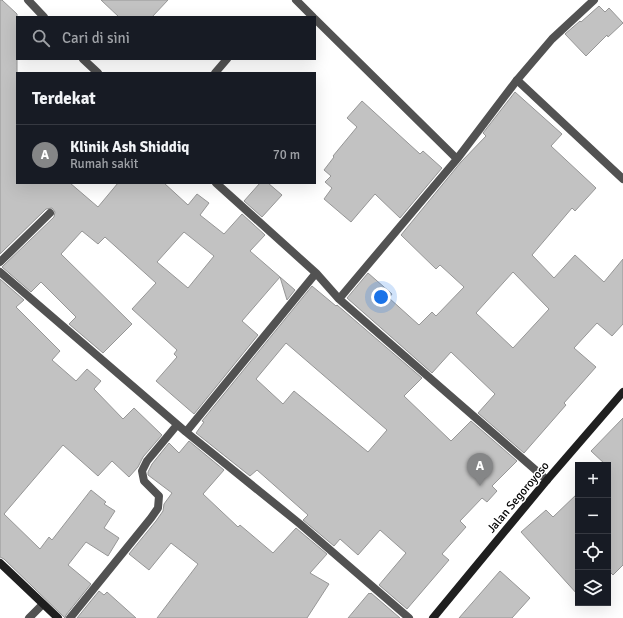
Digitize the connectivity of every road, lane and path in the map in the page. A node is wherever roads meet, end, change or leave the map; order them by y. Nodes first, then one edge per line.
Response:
1 (28, 0) edge
2 (296, 0) edge
3 (594, 0) edge
4 (43, 16) edge
5 (312, 16) edge
6 (316, 20) edge
7 (84, 60) edge
8 (226, 60) edge
9 (97, 72) edge
10 (216, 72) edge
11 (517, 80) junction
12 (458, 159) junction
13 (623, 179) edge
14 (217, 184) edge
15 (50, 213) dead end
16 (0, 262) edge
17 (0, 272) edge
18 (316, 273) junction
19 (339, 298) junction
20 (623, 392) edge
21 (177, 424) junction
22 (186, 432) junction
23 (548, 480) junction
24 (0, 563) edge
25 (43, 604) junction
26 (29, 618) edge
27 (58, 618) edge
28 (70, 618) edge
29 (409, 618) edge
30 (433, 618) edge

1 - 4 street
2 - 5 street
3 - 11 street
6 - 12 street
7 - 9 street
8 - 10 street
11 - 12 street
11 - 13 street
12 - 19 street
14 - 18 street
15 - 16 street
17 - 21 street
18 - 19 street
18 - 22 street
19 - 23 street
20 - 23 main road, Jalan Segoroyoso
21 - 22 street
21 - 28 street
22 - 29 street
23 - 30 main road, Jalan Segoroyoso
24 - 25 main road
25 - 26 street
25 - 27 main road

